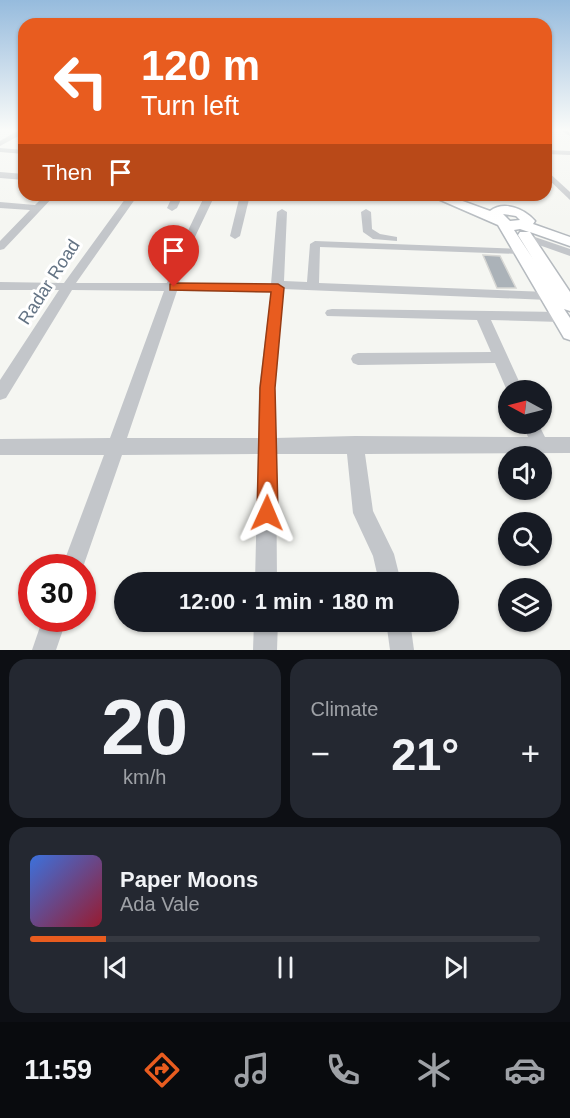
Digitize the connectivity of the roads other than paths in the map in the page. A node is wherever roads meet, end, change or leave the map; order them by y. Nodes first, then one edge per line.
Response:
1 (0, 175) edge
2 (18, 176) edge
3 (552, 178) edge
4 (570, 197) edge
5 (44, 201) edge
6 (128, 201) edge
7 (175, 201) edge
8 (207, 201) edge
9 (244, 201) edge
10 (452, 201) edge
11 (466, 201) edge
12 (496, 201) edge
13 (502, 201) edge
14 (0, 205) edge
15 (38, 208) junction
16 (172, 208) dead end
17 (282, 212) dead end
18 (366, 212) dead end
19 (512, 223) junction
20 (235, 236) dead end
21 (570, 236) edge
22 (570, 243) edge
23 (2, 244) edge
24 (570, 253) edge
25 (0, 286) edge
26 (313, 286) junction
27 (66, 287) junction
28 (174, 287) junction
29 (278, 287) junction
30 (548, 296) junction
31 (565, 311) edge
32 (332, 313) dead end
33 (482, 316) junction
34 (570, 333) edge
35 (501, 357) junction
36 (358, 359) dead end
37 (511, 380) edge
38 (0, 393) edge
39 (535, 434) edge
40 (355, 444) junction
41 (269, 445) junction
42 (540, 445) junction
43 (570, 445) edge
44 (116, 446) junction
45 (0, 447) edge
46 (78, 554) edge
47 (266, 572) edge
48 (388, 572) edge
49 (50, 632) edge
50 (266, 632) edge
51 (400, 632) edge
52 (44, 650) edge
53 (265, 650) edge
54 (402, 650) edge

1 - 2 street
3 - 4 street
5 - 15 street
6 - 27 street, Radar Road
7 - 16 street
8 - 28 street
9 - 20 street
10 - 19 main road
11 - 19 main road
12 - 19 main road
13 - 19 main road
14 - 15 street
15 - 23 street
17 - 29 street
18 - 19 street
19 - 21 main road
19 - 22 main road
19 - 24 street
19 - 26 street
19 - 30 main road
19 - 31 main road
25 - 27 street
26 - 29 street
26 - 30 street
27 - 28 street
27 - 38 street, Radar Road
28 - 29 street
28 - 44 street
29 - 41 street
30 - 31 main road
31 - 33 street
31 - 34 main road
32 - 33 street
33 - 35 street
35 - 36 street
35 - 37 street
39 - 42 street
40 - 41 street
40 - 42 street
40 - 48 street
41 - 44 street
41 - 47 street
42 - 43 street
44 - 45 street
44 - 46 street
49 - 52 street
50 - 53 street
51 - 54 street

